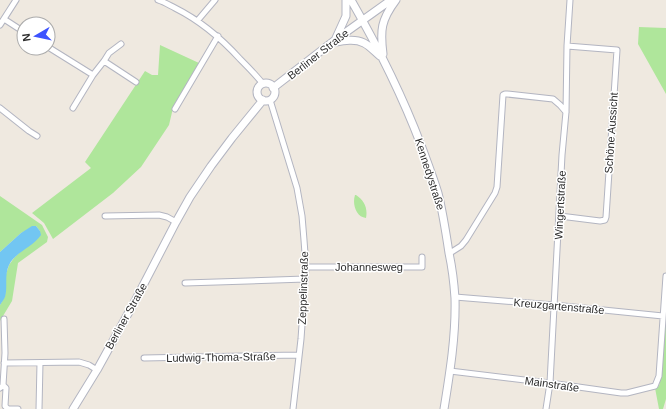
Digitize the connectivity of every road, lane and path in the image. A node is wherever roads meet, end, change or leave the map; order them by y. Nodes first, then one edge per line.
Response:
1 (16, 0) edge
2 (215, 0) edge
3 (346, 0) edge
4 (352, 0) edge
5 (391, 0) edge
6 (396, 0) edge
7 (570, 0) edge
8 (161, 1) edge
9 (4, 19) junction
10 (198, 20) junction
11 (362, 20) junction
12 (0, 25) edge
13 (16, 27) edge
14 (218, 36) junction
15 (333, 41) junction
16 (121, 44) dead end
17 (567, 46) junction
18 (56, 52) edge
19 (383, 58) junction
20 (104, 61) junction
21 (93, 75) junction
22 (136, 82) dead end
23 (263, 84) junction
24 (273, 88) junction
25 (267, 100) junction
26 (0, 108) edge
27 (73, 108) dead end
28 (175, 109) dead end
29 (566, 112) junction
30 (37, 136) dead end
31 (105, 216) dead end
32 (560, 216) junction
33 (176, 222) junction
34 (450, 253) junction
35 (422, 257) dead end
36 (306, 267) junction
37 (666, 276) edge
38 (305, 279) junction
39 (185, 283) dead end
40 (455, 297) junction
41 (554, 305) junction
42 (663, 316) junction
43 (4, 319) dead end
44 (299, 355) junction
45 (144, 358) dead end
46 (4, 363) junction
47 (40, 363) junction
48 (96, 370) junction
49 (450, 371) junction
50 (550, 383) junction
51 (2, 386) edge
52 (18, 409) edge
53 (39, 409) edge
54 (73, 409) edge
55 (293, 409) edge
56 (444, 409) edge
57 (546, 409) edge

1 - 9 street
2 - 10 street
3 - 15 street
4 - 11 street, Kennedystraße
5 - 11 street, Berliner Straße
6 - 19 street
7 - 17 street, Wingertstraße
8 - 10 street
9 - 12 street
9 - 13 street
10 - 14 street
11 - 15 street, Berliner Straße
11 - 19 street, Kennedystraße
14 - 23 street
14 - 28 street
15 - 19 street
15 - 24 street, Berliner Straße
16 - 20 street
17 - 29 street, Wingertstraße
17 - 32 street, Schöne Aussicht
18 - 21 street
19 - 34 street, Kennedystraße
20 - 21 street
20 - 22 street
21 - 27 street
23 - 24 street
23 - 25 street
24 - 25 street
25 - 33 street, Berliner Straße
25 - 36 street, Zeppelinstraße
26 - 30 street
29 - 32 street, Wingertstraße
29 - 34 street
31 - 33 street
32 - 41 street, Wingertstraße
33 - 48 street, Berliner Straße
34 - 40 street, Kennedystraße
35 - 36 street, Johannesweg
36 - 38 street, Zeppelinstraße
37 - 42 street
38 - 39 street
38 - 44 street, Zeppelinstraße
40 - 41 street, Kreuzgartenstraße
40 - 49 street, Kennedystraße
41 - 42 street, Kreuzgartenstraße
41 - 50 street, Wingertstraße
42 - 50 street, Mainstraße
43 - 46 street
44 - 45 street, Ludwig-Thoma-Straße
44 - 55 street, Zeppelinstraße
46 - 47 street
46 - 51 street
47 - 48 street
47 - 53 street
48 - 54 street, Berliner Straße
49 - 50 street, Mainstraße
49 - 56 street, Kennedystraße
50 - 57 street, Wingertstraße
51 - 52 street

